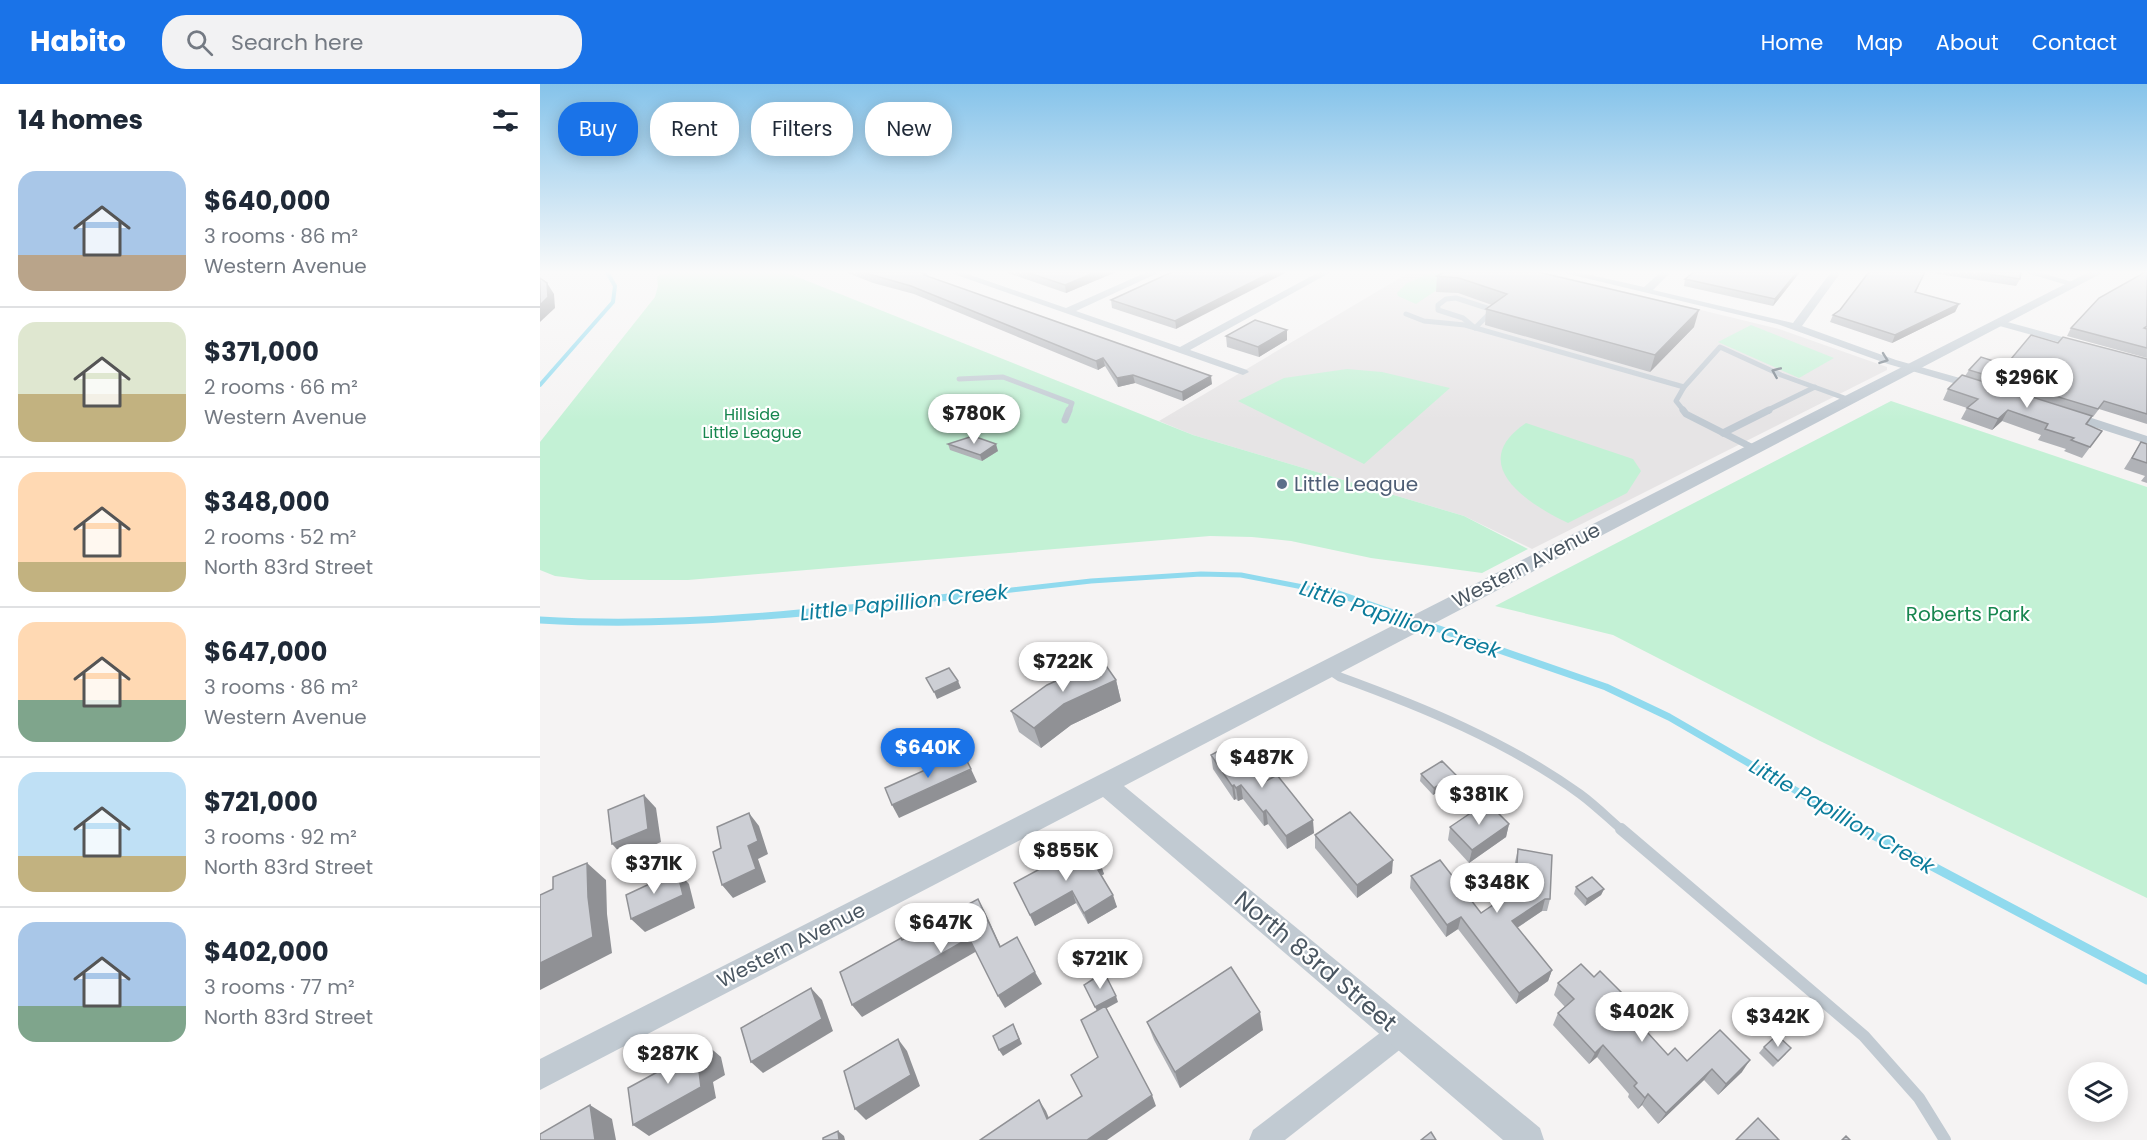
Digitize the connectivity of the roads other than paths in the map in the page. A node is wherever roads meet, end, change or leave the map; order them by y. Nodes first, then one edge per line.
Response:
1 (1097, 321) edge
2 (1235, 321) edge
3 (1426, 321) edge
4 (1467, 321) edge
5 (1481, 321) edge
6 (1770, 321) edge
7 (1800, 321) edge
8 (2003, 321) edge
9 (2000, 323) junction
10 (1796, 327) junction
11 (1475, 328) junction
12 (2089, 348) edge
13 (1180, 351) junction
14 (1913, 367) junction
15 (1243, 372) dead end
16 (959, 379) dead end
17 (1684, 387) junction
18 (1815, 387) junction
19 (1992, 391) edge
20 (1850, 400) junction
21 (2058, 412) edge
22 (1065, 420) dead end
23 (1723, 433) junction
24 (2147, 440) edge
25 (1755, 449) junction
26 (1326, 668) junction
27 (1103, 783) junction
28 (1402, 1032) junction
29 (540, 1075) edge
30 (1263, 1140) edge
31 (1528, 1140) edge
32 (1945, 1140) edge

1 - 13 street
2 - 13 street
3 - 11 lane
4 - 11 lane
5 - 11 lane
6 - 10 street
7 - 10 street
8 - 9 street, Western Avenue
9 - 12 street
9 - 14 street, Western Avenue
10 -> 14 street
11 - 17 lane
13 - 15 street
14 - 19 street
14 - 20 street, Western Avenue
16 - 22 lane
18 -> 17 lane
17 - 23 lane
18 - 20 lane
18 - 23 lane
20 - 25 street, Western Avenue
21 - 24 street
23 - 25 lane
25 - 26 street, Western Avenue
26 - 27 street, Western Avenue
26 - 32 lane
27 - 28 street, North 83rd Street
27 - 29 street, Western Avenue
28 - 30 street
28 - 31 street, North 83rd Street

